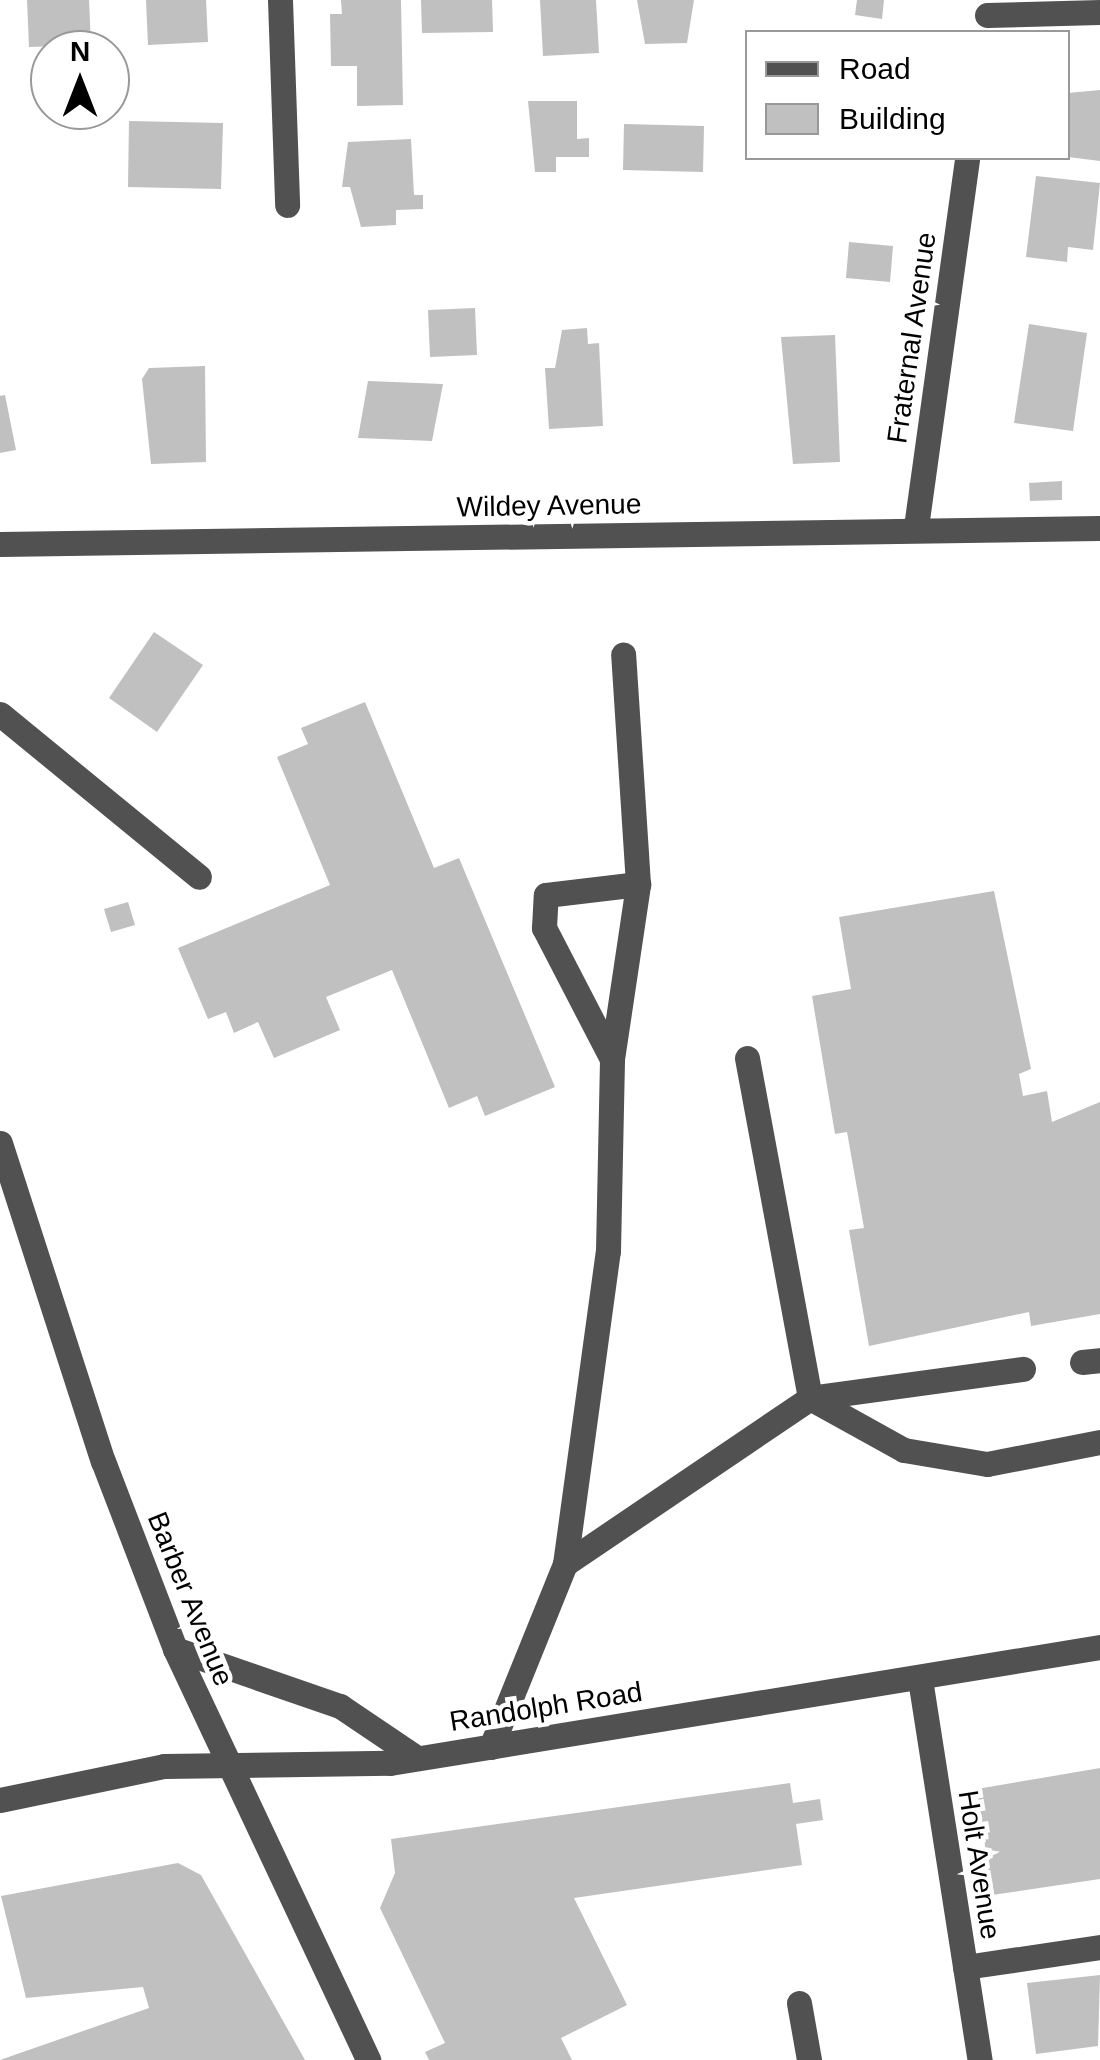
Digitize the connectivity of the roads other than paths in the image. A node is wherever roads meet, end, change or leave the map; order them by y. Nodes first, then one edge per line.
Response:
1 (280, 0) edge
2 (1100, 12) edge
3 (987, 16) edge
4 (967, 160) edge
5 (287, 205) dead end
6 (916, 527) junction
7 (1100, 528) edge
8 (0, 544) edge
9 (622, 654) dead end
10 (0, 714) edge
11 (199, 877) dead end
12 (638, 884) junction
13 (747, 1058) dead end
14 (612, 1059) junction
15 (0, 1143) edge
16 (1023, 1369) dead end
17 (810, 1398) junction
18 (1100, 1442) edge
19 (565, 1564) junction
20 (1100, 1646) edge
21 (175, 1649) junction
22 (920, 1679) junction
23 (491, 1748) junction
24 (417, 1758) junction
25 (222, 1764) junction
26 (0, 1800) edge
27 (1100, 1946) edge
28 (965, 1966) junction
29 (800, 2003) dead end
30 (368, 2060) edge
31 (809, 2060) edge
32 (980, 2060) edge

1 - 5 street
2 - 3 street
4 - 6 street, Fraternal Avenue
6 - 7 street, Wildey Avenue
6 - 8 street, Wildey Avenue
9 - 12 street
10 - 11 street
12 - 14 street
12 - 14 street
13 - 17 street
14 - 19 street
15 - 21 street, Barber Avenue
16 - 17 street
17 - 18 street
17 - 19 street
19 - 23 street
20 - 22 street, Randolph Road
21 - 24 street
21 - 25 street, Barber Avenue
22 - 23 street, Randolph Road
22 - 28 street, Holt Avenue
23 - 24 street, Randolph Road
24 - 25 street, Randolph Road
25 - 26 street, Randolph Road
25 - 30 street, Barber Avenue
27 - 28 street
28 - 32 street, Holt Avenue
29 - 31 street

